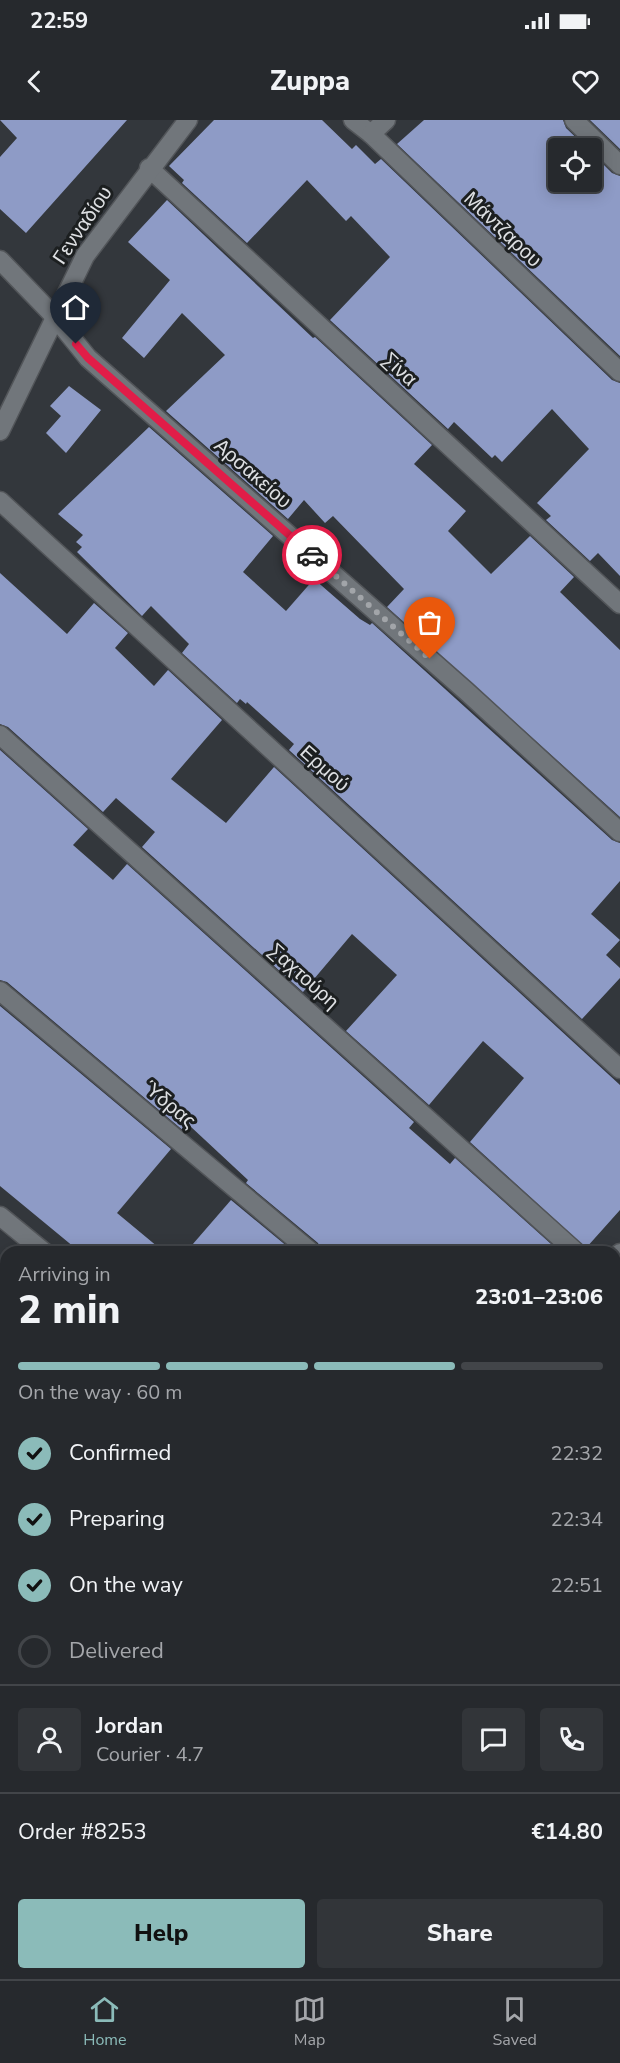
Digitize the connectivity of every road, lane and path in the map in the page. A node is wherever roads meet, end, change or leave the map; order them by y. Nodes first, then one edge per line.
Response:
1 (188, 120) edge
2 (353, 120) edge
3 (386, 120) edge
4 (574, 120) edge
5 (370, 134) junction
6 (620, 165) edge
7 (149, 168) junction
8 (0, 260) edge
9 (54, 315) junction
10 (620, 372) edge
11 (0, 431) edge
12 (0, 501) edge
13 (620, 604) edge
14 (0, 735) edge
15 (620, 832) edge
16 (0, 991) edge
17 (620, 1069) edge
18 (0, 1216) edge
19 (37, 1246) edge
20 (304, 1246) edge
21 (569, 1246) edge

1 - 7 street, Γενναδίου
2 - 5 street, Μάντζαρου
3 - 5 street
4 - 6 street
5 - 10 street, Μάντζαρου
7 - 9 street, Γενναδίου
7 - 13 street, Σίνα
8 - 9 street, Αρσακείου
9 - 11 street, Γενναδίου
9 - 15 street, Αρσακείου
12 - 17 street, Ερμού
14 - 21 street, Σαχτούρη
16 - 20 street, Ύδρας
18 - 19 street

